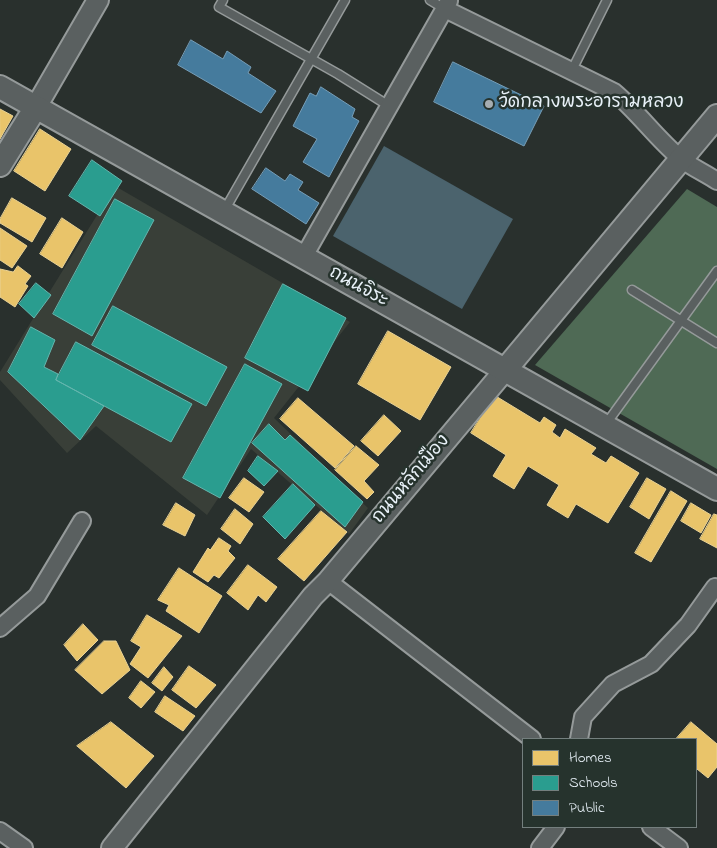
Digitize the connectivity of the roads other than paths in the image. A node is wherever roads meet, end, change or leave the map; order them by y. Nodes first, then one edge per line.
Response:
1 (98, 0) edge
2 (223, 0) edge
3 (345, 0) edge
4 (430, 0) edge
5 (607, 0) edge
6 (448, 4) edge
7 (311, 59) junction
8 (572, 70) junction
9 (0, 87) edge
10 (389, 106) junction
11 (36, 107) junction
12 (717, 116) edge
13 (682, 159) junction
14 (0, 164) edge
15 (717, 180) edge
16 (224, 212) junction
17 (303, 258) junction
18 (717, 271) edge
19 (632, 290) dead end
20 (681, 321) junction
21 (717, 343) edge
22 (505, 370) junction
23 (604, 426) junction
24 (717, 489) edge
25 (82, 521) dead end
26 (328, 581) junction
27 (714, 587) dead end
28 (0, 628) edge
29 (531, 738) edge
30 (579, 738) edge
31 (555, 828) edge
32 (652, 828) edge
33 (0, 831) edge
34 (24, 848) edge
35 (112, 848) edge
36 (540, 848) edge
37 (679, 848) edge

1 - 11 street
2 - 7 lane
3 - 7 lane
4 - 6 lane
5 - 8 lane
6 - 8 street
6 - 10 street
7 - 10 lane
7 - 16 lane
8 - 13 street
9 - 11 main road, ถนนจิระ
10 - 17 street
11 - 14 main road
11 - 16 main road, ถนนจิระ
12 - 13 main road, ถนนหลักเมือง
13 - 15 street
13 - 22 main road, ถนนหลักเมือง
16 - 17 main road, ถนนจิระ
17 - 22 main road, ถนนจิระ
18 - 20 lane
19 - 20 lane
20 - 21 lane
20 - 23 lane
22 - 23 main road, ถนนจิระ
22 - 26 street, ถนนหลักเมือง
23 - 24 main road, ถนนจิระ
25 - 28 street
26 - 29 street
26 - 35 street, ถนนหลักเมือง
27 - 30 street
31 - 36 street
32 - 37 street
33 - 34 street

